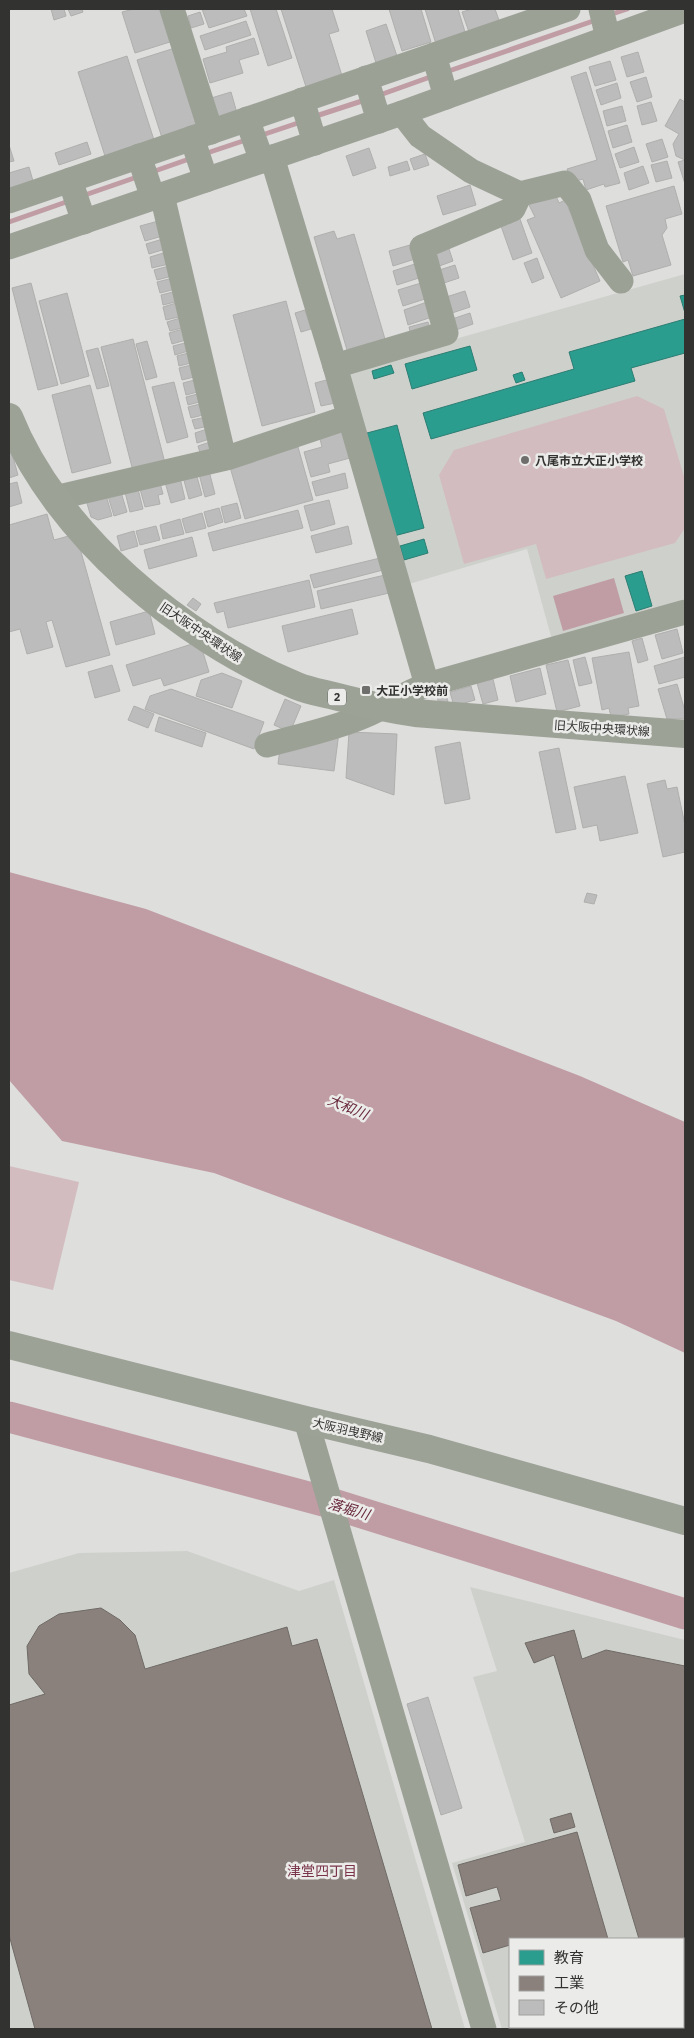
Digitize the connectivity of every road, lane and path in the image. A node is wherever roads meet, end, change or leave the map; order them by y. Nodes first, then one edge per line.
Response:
1 (172, 9) edge
2 (568, 9) edge
3 (685, 10) edge
4 (605, 23) edge
5 (496, 34) junction
6 (434, 55) junction
7 (507, 66) junction
8 (366, 78) junction
9 (444, 90) junction
10 (302, 100) junction
11 (385, 113) junction
12 (247, 119) junction
13 (202, 135) junction
14 (312, 135) junction
15 (264, 154) junction
16 (139, 156) junction
17 (203, 172) junction
18 (70, 180) junction
19 (154, 192) junction
20 (520, 194) junction
21 (9, 201) edge
22 (81, 214) junction
23 (9, 247) edge
24 (621, 281) dead end
25 (335, 366) junction
26 (349, 416) junction
27 (9, 417) edge
28 (224, 458) junction
29 (55, 498) junction
30 (685, 612) edge
31 (427, 685) junction
32 (382, 709) junction
33 (685, 734) edge
34 (267, 745) dead end
35 (9, 1346) edge
36 (306, 1420) junction
37 (685, 1521) edge
38 (484, 2029) edge

1 - 13 street
2 - 5 street
3 - 4 street
4 - 7 street
5 - 6 street
5 - 7 street
6 - 8 street
6 - 9 street
7 - 9 street
8 - 10 street
8 - 11 street
9 - 11 street
10 - 12 street
10 - 14 street
11 - 14 street
11 - 20 street
12 - 13 street
12 - 15 street
13 - 16 street
13 - 17 street
14 - 15 street
15 - 17 street
15 - 25 street
16 - 18 street
16 - 19 street
17 - 19 street
18 - 21 street
18 - 22 street
19 - 22 street
19 - 28 street
20 - 24 street
20 - 25 street
22 - 23 street
25 - 26 street
26 - 28 street
26 - 31 street
27 - 29 main road, 旧大阪中央環状線 / 2
28 - 29 street
29 - 32 main road, 旧大阪中央環状線 / 2
30 - 31 street
31 - 32 street
32 - 33 main road, 旧大阪中央環状線 / 2
32 - 34 street
35 - 36 main road, 大阪羽曳野線
36 - 37 main road, 大阪羽曳野線
36 - 38 street

